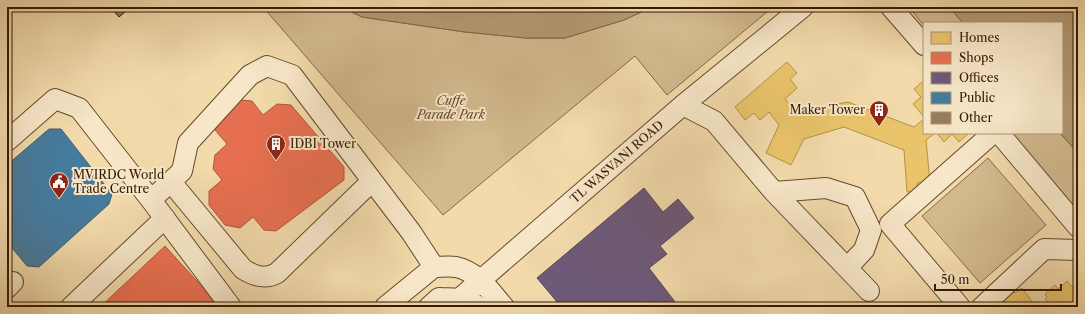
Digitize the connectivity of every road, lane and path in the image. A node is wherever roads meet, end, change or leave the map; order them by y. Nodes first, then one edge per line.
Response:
1 (803, 7) edge
2 (891, 7) edge
3 (923, 44) edge
4 (683, 105) junction
5 (992, 134) edge
6 (1000, 134) edge
7 (7, 141) edge
8 (372, 180) junction
9 (170, 182) junction
10 (774, 192) junction
11 (151, 200) junction
12 (165, 218) junction
13 (1078, 226) edge
14 (1078, 250) edge
15 (434, 267) junction
16 (847, 268) junction
17 (481, 280) junction
18 (869, 290) dead end
19 (459, 299) junction
20 (71, 307) edge
21 (231, 307) edge
22 (385, 307) edge
23 (429, 307) edge
24 (478, 307) edge
25 (504, 307) edge
26 (960, 307) edge
27 (982, 307) edge

1 - 4 street, TL WASVANI ROAD
2 - 3 street
4 - 10 street
4 - 17 street, TL WASVANI ROAD
5 - 26 street
6 - 13 street
7 - 11 street
8 - 9 street
8 - 9 street
8 - 15 street
9 - 11 street
10 - 16 street
10 - 16 street
11 - 12 street
12 - 20 street
12 - 21 street
14 - 27 street
15 - 17 street
15 - 22 street
16 - 18 street
17 - 19 street, TL WASVANI ROAD
17 - 25 street
19 - 23 street
19 - 24 street

